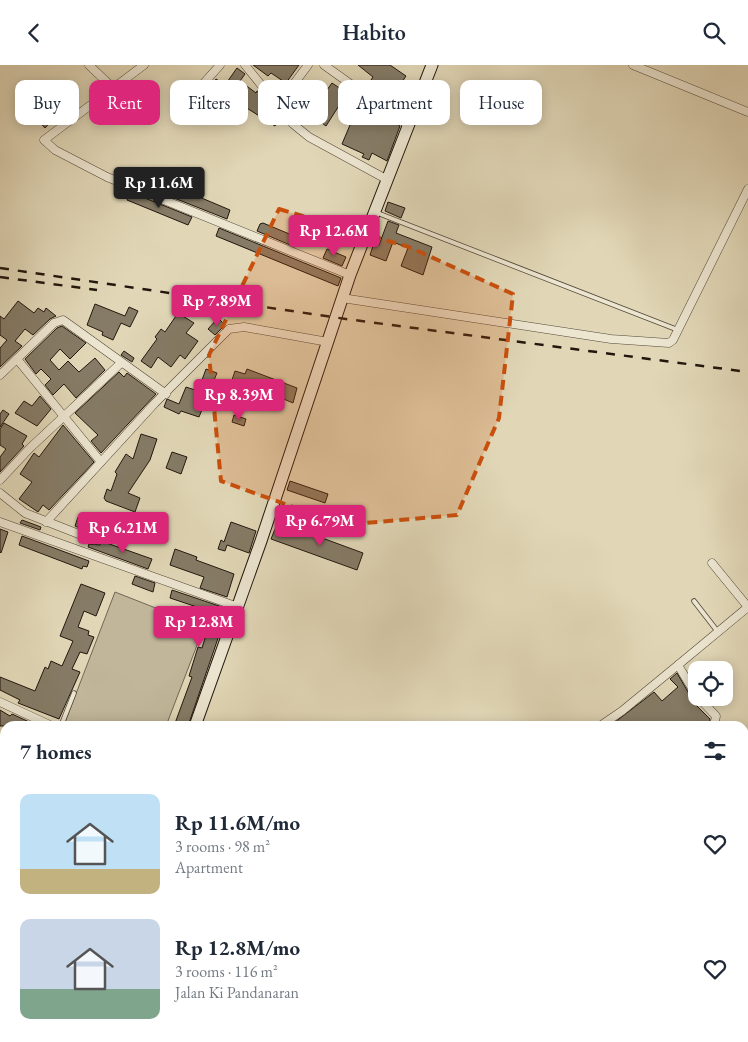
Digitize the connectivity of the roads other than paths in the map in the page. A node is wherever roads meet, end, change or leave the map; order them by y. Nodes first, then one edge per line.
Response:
1 (90, 65) edge
2 (144, 65) edge
3 (219, 65) edge
4 (245, 65) edge
5 (308, 65) edge
6 (324, 65) edge
7 (432, 65) edge
8 (633, 65) edge
9 (105, 80) edge
10 (125, 80) edge
11 (206, 80) edge
12 (297, 80) edge
13 (345, 80) edge
14 (426, 80) edge
15 (258, 81) edge
16 (89, 107) edge
17 (748, 112) edge
18 (294, 125) edge
19 (408, 125) edge
20 (386, 179) junction
21 (748, 189) edge
22 (374, 211) junction
23 (350, 275) junction
24 (342, 298) junction
25 (678, 330) junction
26 (328, 342) junction
27 (17, 359) junction
28 (121, 363) junction
29 (0, 375) edge
30 (166, 394) junction
31 (64, 417) junction
32 (101, 462) junction
33 (0, 480) edge
34 (0, 493) edge
35 (0, 522) edge
36 (46, 522) junction
37 (94, 540) dead end
38 (712, 563) dead end
39 (694, 601) dead end
40 (238, 607) junction
41 (748, 607) edge
42 (718, 632) junction
43 (678, 665) junction
44 (688, 681) edge
45 (74, 693) dead end
46 (0, 702) edge
47 (706, 706) edge
48 (41, 721) edge
49 (63, 721) edge
50 (198, 721) edge
51 (607, 721) edge
52 (715, 721) edge

1 - 9 street
2 - 10 street
3 - 11 street
4 - 15 street
5 - 12 street
6 - 13 street
7 - 14 main road
8 - 17 street
16 - 23 street
18 - 20 street
19 - 20 main road
20 - 22 main road
21 - 25 street
22 - 23 main road
22 - 25 lane
23 - 24 main road
24 - 25 street
24 - 26 main road
26 - 30 street
26 - 40 main road
27 - 28 street
27 - 29 street
27 - 31 street
28 - 30 street
28 - 31 street
30 - 32 street
31 - 32 street
31 - 33 street
32 - 36 street
34 - 36 street
35 - 40 street
36 - 37 street
38 - 41 street
39 - 42 lane
40 - 50 main road
41 - 42 street
42 - 43 street
43 - 44 street
43 - 51 street
45 - 49 lane
46 - 48 street
47 - 52 street

